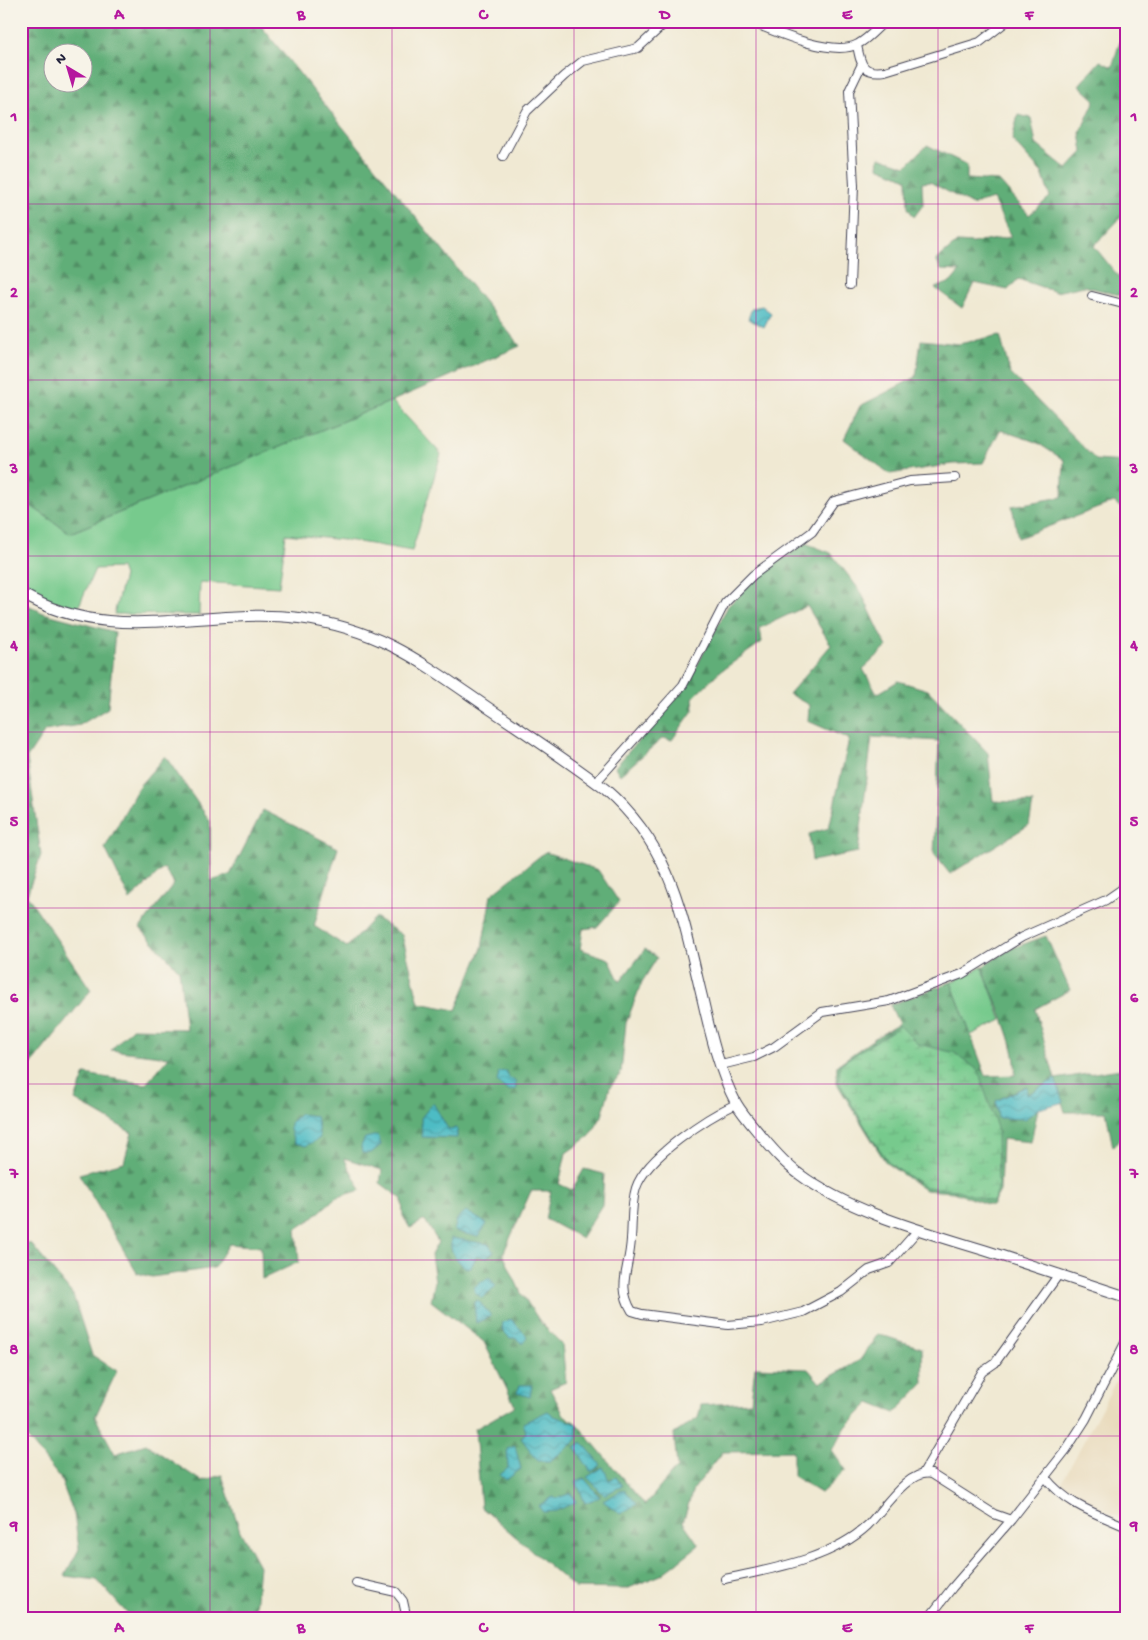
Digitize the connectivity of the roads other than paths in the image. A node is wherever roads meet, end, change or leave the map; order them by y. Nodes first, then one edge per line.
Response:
1 (679, 21) edge
2 (749, 21) edge
3 (885, 21) edge
4 (1007, 21) edge
5 (857, 45) junction
6 (862, 64) junction
7 (503, 156) dead end
8 (850, 285) dead end
9 (1092, 296) dead end
10 (1127, 305) edge
11 (955, 478) dead end
12 (21, 594) edge
13 (596, 782) junction
14 (1127, 878) edge
15 (720, 1065) junction
16 (736, 1104) junction
17 (918, 1230) junction
18 (1059, 1274) junction
19 (1127, 1296) edge
20 (1127, 1339) edge
21 (923, 1472) junction
22 (1045, 1476) junction
23 (1011, 1520) junction
24 (1127, 1527) edge
25 (725, 1579) dead end
26 (356, 1583) dead end
27 (407, 1619) edge
28 (928, 1619) edge

1 - 7 street
2 - 5 street
3 - 5 street
4 - 6 street
5 - 6 street
6 - 8 street
9 - 10 street
11 - 13 street
12 - 13 street
13 - 15 street
14 - 15 street
15 - 16 street
16 - 17 street
16 - 17 street
17 - 18 street
18 - 19 street
18 - 21 street
20 - 22 street
21 - 23 street
21 - 25 street
22 - 23 street
22 - 24 street
23 - 28 street
26 - 27 street

